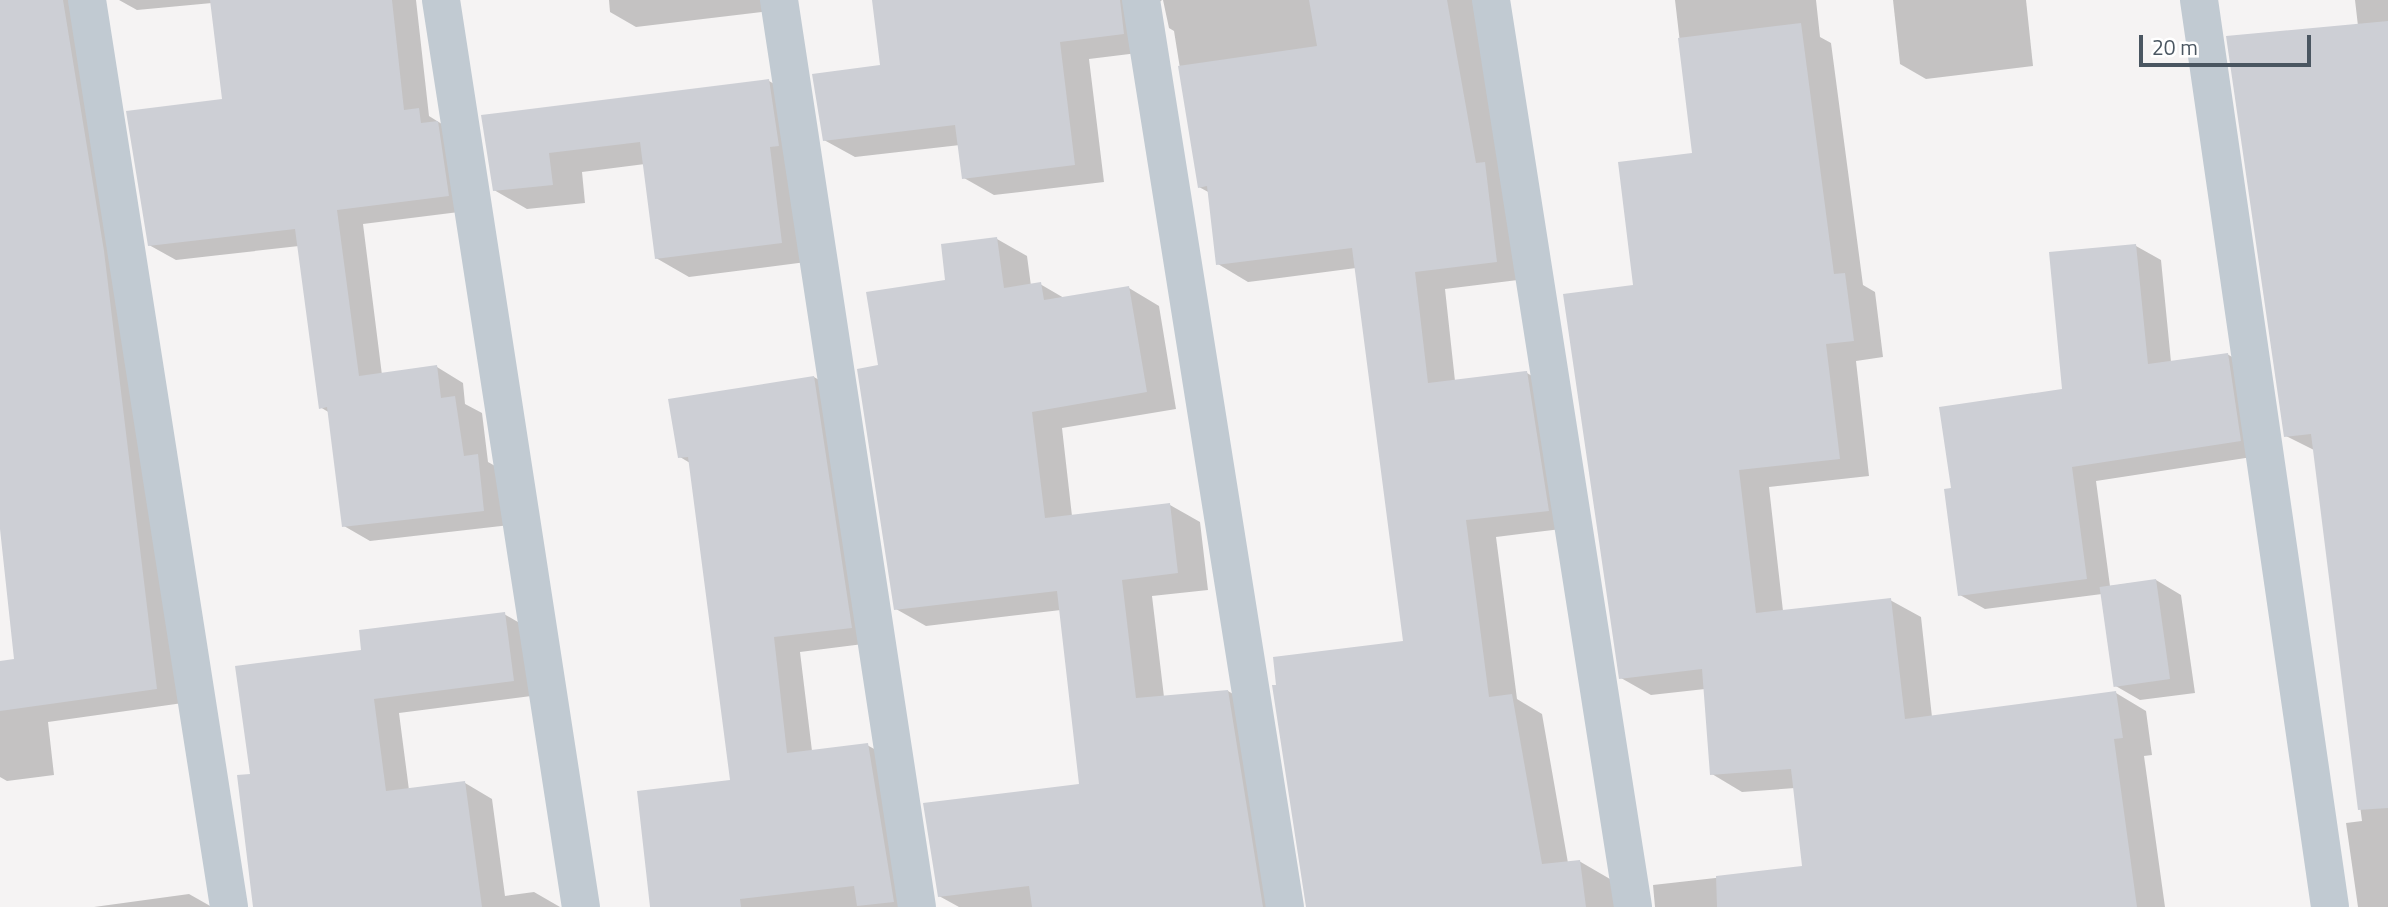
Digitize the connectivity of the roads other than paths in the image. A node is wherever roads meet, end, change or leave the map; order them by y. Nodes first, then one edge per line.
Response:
1 (87, 0) edge
2 (441, 0) edge
3 (779, 0) edge
4 (1141, 0) edge
5 (1491, 0) edge
6 (2199, 0) edge
7 (229, 907) edge
8 (581, 907) edge
9 (917, 907) edge
10 (1285, 907) edge
11 (1633, 907) edge
12 (2330, 907) edge

1 - 7 street
2 - 8 street
3 - 9 street
4 - 10 street
5 - 11 street
6 - 12 street

